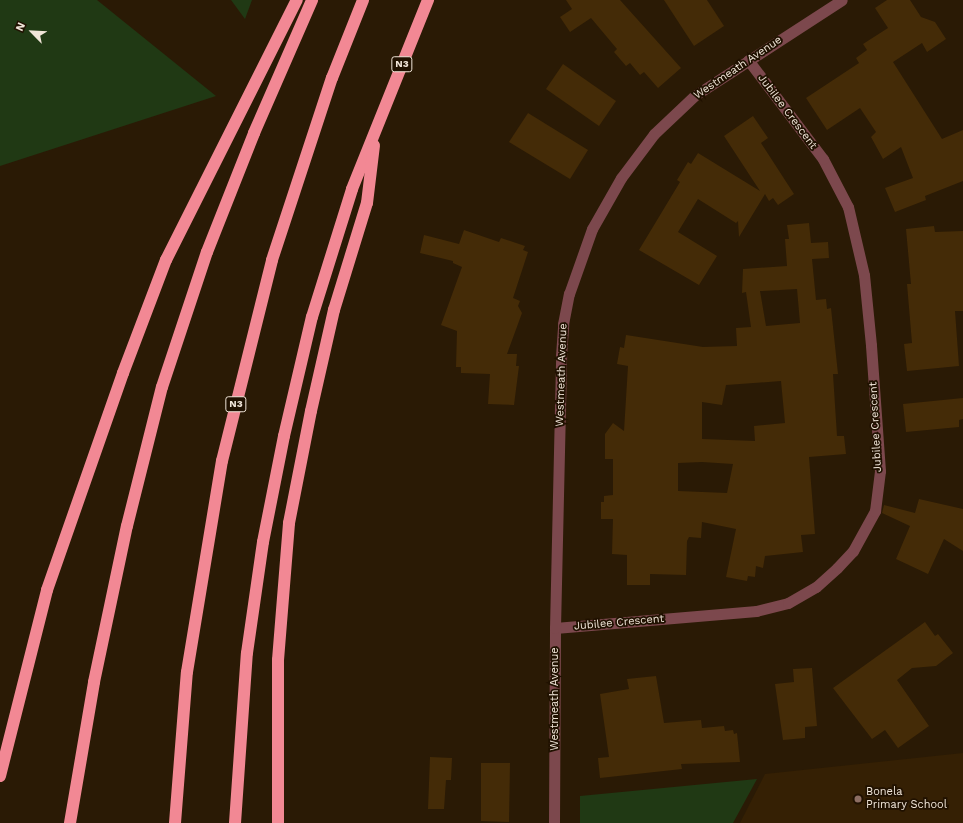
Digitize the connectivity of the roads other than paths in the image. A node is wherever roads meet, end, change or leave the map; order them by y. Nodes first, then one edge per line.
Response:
1 (298, 0) edge
2 (312, 0) edge
3 (363, 0) edge
4 (428, 0) edge
5 (842, 0) edge
6 (748, 60) junction
7 (376, 128) junction
8 (555, 628) junction
9 (0, 776) edge
10 (70, 823) edge
11 (176, 823) edge
12 (235, 823) edge
13 (278, 823) edge
14 (554, 823) edge

1 - 9 highway
2 - 10 highway
3 - 11 highway, N3
4 - 7 highway, N3
5 - 6 street, Westmeath Avenue
6 - 8 street, Westmeath Avenue
6 - 8 street, Jubilee Crescent
7 - 12 highway, N3
7 - 13 highway
8 - 14 street, Westmeath Avenue

